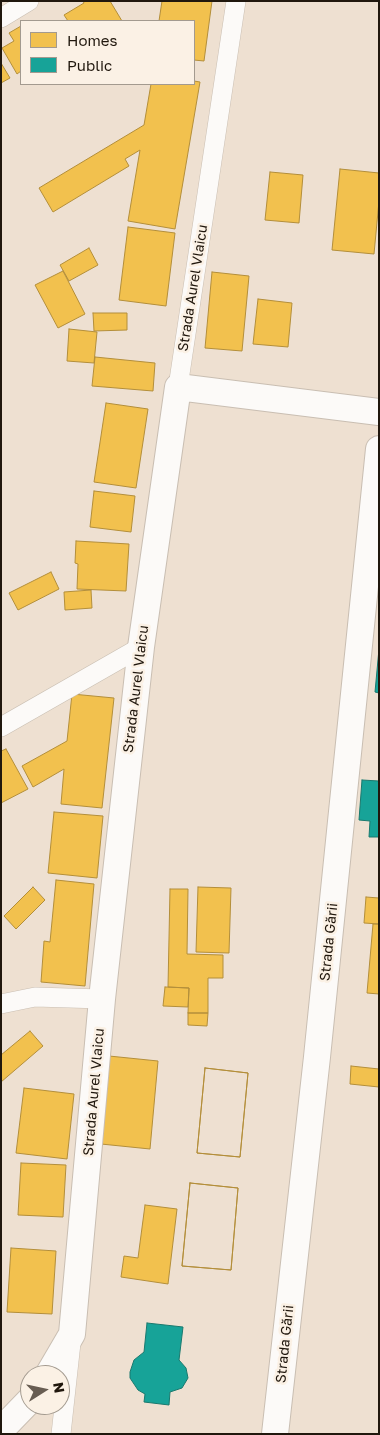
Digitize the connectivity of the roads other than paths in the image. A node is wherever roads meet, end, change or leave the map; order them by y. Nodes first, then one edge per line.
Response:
1 (29, 1) edge
2 (236, 1) edge
3 (1, 18) edge
4 (178, 387) junction
5 (379, 412) edge
6 (379, 449) edge
7 (141, 647) junction
8 (1, 728) edge
9 (102, 998) junction
10 (1, 1004) edge
11 (72, 1334) junction
12 (54, 1365) edge
13 (20, 1410) edge
14 (1, 1430) edge
15 (61, 1434) edge
16 (275, 1434) edge

1 - 3 street
2 - 4 street, Strada Aurel Vlaicu
4 - 5 street
4 - 7 street, Strada Aurel Vlaicu
6 - 16 street, Strada Gării
7 - 8 street
7 - 9 street, Strada Aurel Vlaicu
9 - 10 street
9 - 11 street, Strada Aurel Vlaicu
11 - 12 street, Strada Aurel Vlaicu
11 - 15 street
13 - 14 street

